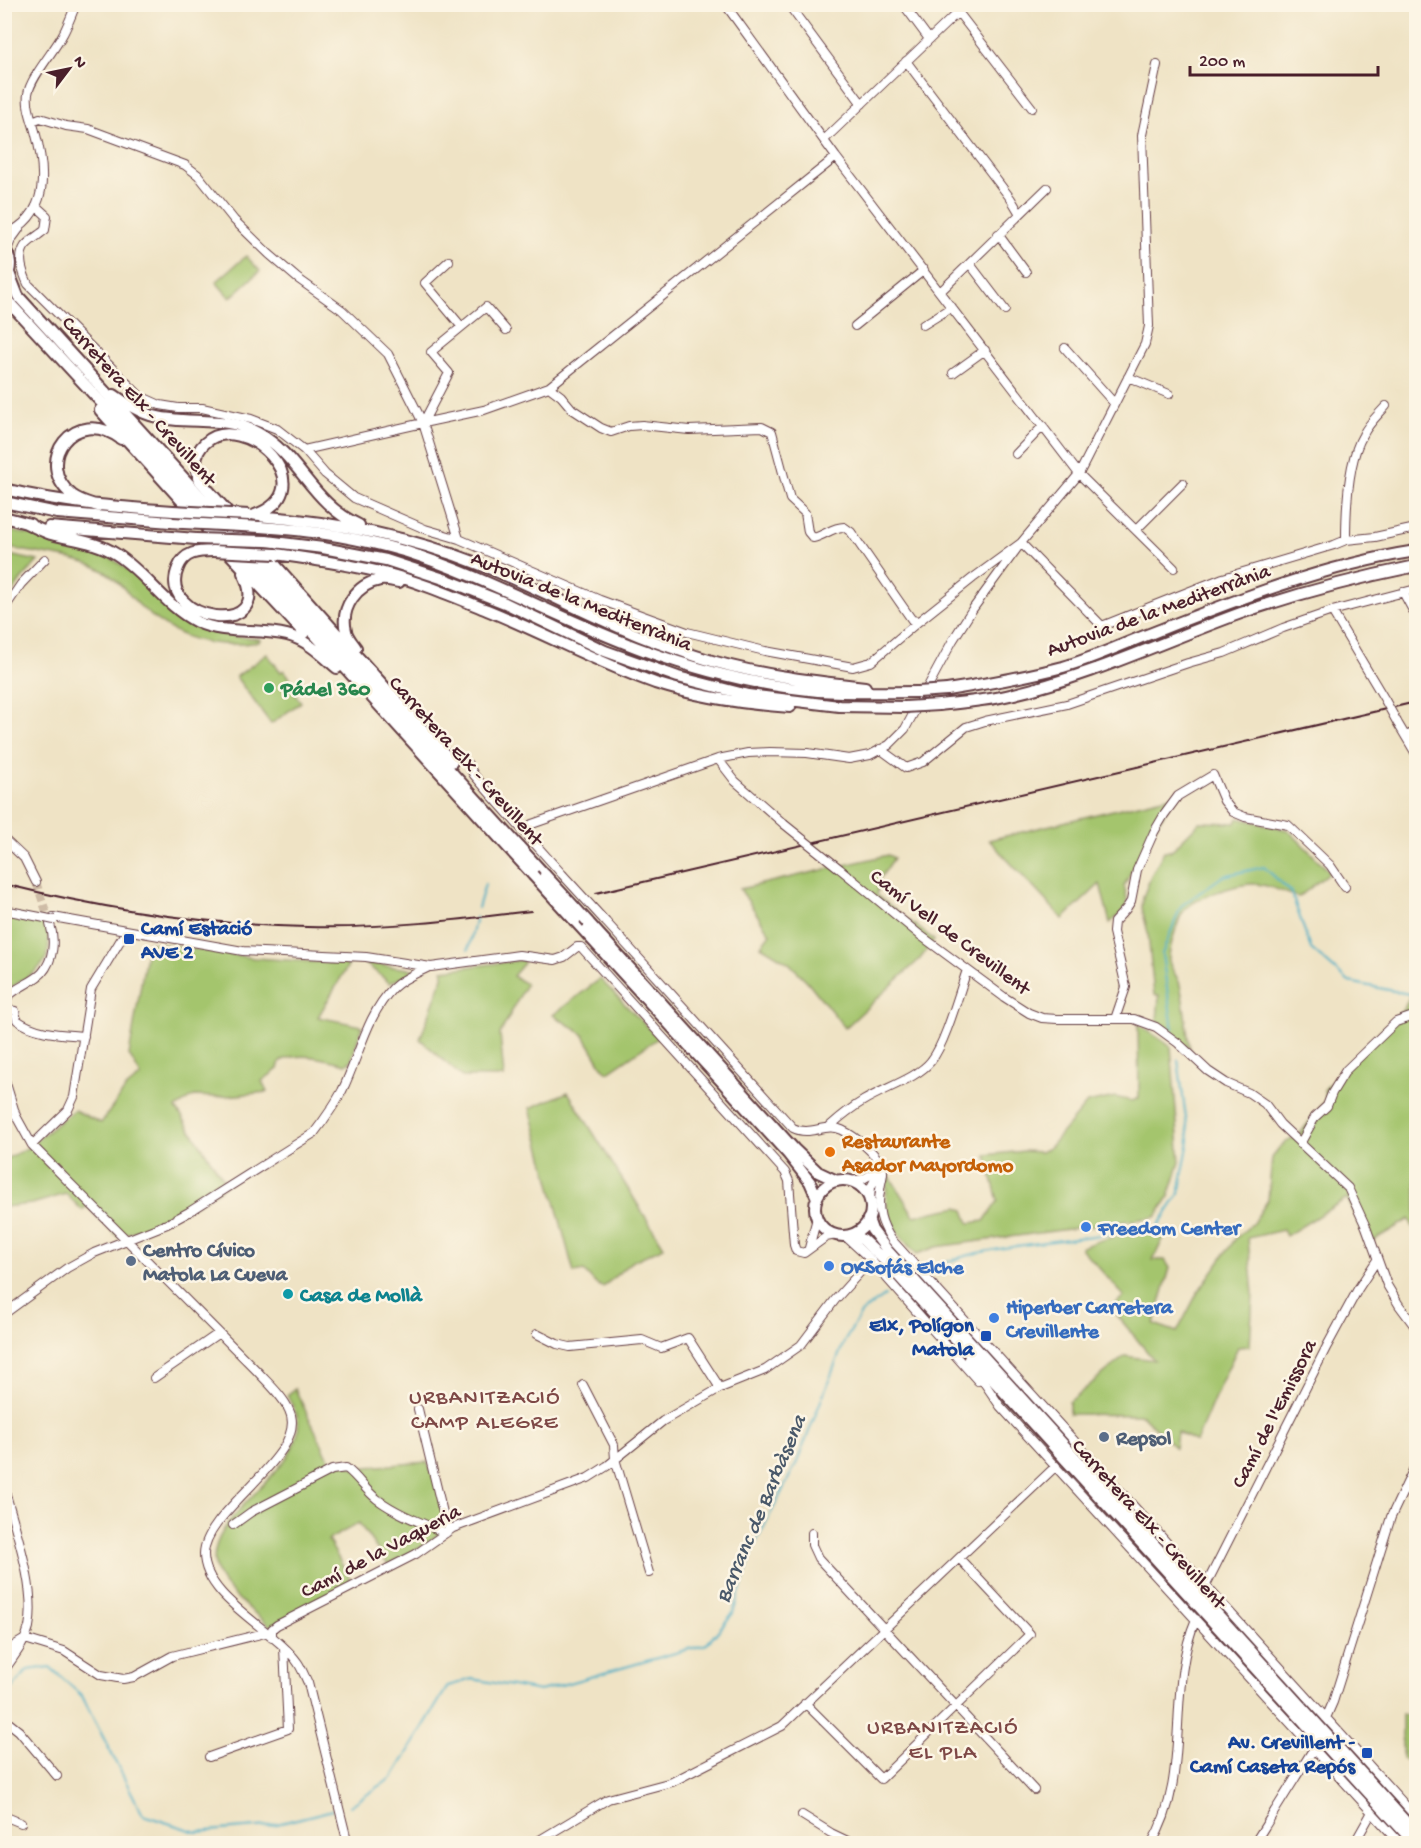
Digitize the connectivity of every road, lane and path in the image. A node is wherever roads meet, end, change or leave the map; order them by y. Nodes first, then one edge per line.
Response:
1 (76, 4) edge
2 (725, 4) edge
3 (788, 4) edge
4 (903, 4) edge
5 (928, 39) junction
6 (906, 61) junction
7 (1157, 65) dead end
8 (862, 104) junction
9 (1032, 108) dead end
10 (32, 121) junction
11 (825, 139) junction
12 (836, 157) junction
13 (1047, 188) dead end
14 (36, 206) junction
15 (1020, 214) junction
16 (23, 223) junction
17 (4, 230) edge
18 (998, 234) junction
19 (4, 235) edge
20 (6, 249) edge
21 (449, 261) dead end
22 (970, 264) junction
23 (924, 270) junction
24 (1026, 272) dead end
25 (7, 277) edge
26 (941, 291) junction
27 (4, 297) edge
28 (952, 306) junction
29 (1005, 310) dead end
30 (923, 325) dead end
31 (32, 326) junction
32 (461, 326) junction
33 (855, 326) dead end
34 (506, 330) dead end
35 (1065, 348) dead end
36 (985, 350) junction
37 (87, 370) junction
38 (953, 373) dead end
39 (1128, 377) junction
40 (549, 387) junction
41 (1169, 394) dead end
42 (1114, 403) junction
43 (1386, 406) dead end
44 (423, 423) junction
45 (1043, 426) junction
46 (304, 450) junction
47 (1016, 454) dead end
48 (142, 459) junction
49 (1079, 474) junction
50 (1183, 483) dead end
51 (4, 489) edge
52 (4, 502) edge
53 (98, 506) junction
54 (252, 515) junction
55 (4, 518) edge
56 (26, 523) junction
57 (1416, 528) edge
58 (1136, 530) junction
59 (373, 531) junction
60 (459, 539) junction
61 (1346, 540) junction
62 (1021, 543) junction
63 (1416, 551) edge
64 (229, 553) junction
65 (45, 559) dead end
66 (1416, 566) edge
67 (1174, 568) dead end
68 (416, 583) junction
69 (1416, 589) edge
70 (1403, 592) junction
71 (4, 609) edge
72 (1332, 611) junction
73 (1416, 616) edge
74 (919, 621) junction
75 (341, 672) junction
76 (892, 692) junction
77 (838, 706) junction
78 (404, 709) junction
79 (1416, 731) edge
80 (1406, 736) junction
81 (880, 749) junction
82 (1416, 754) edge
83 (718, 759) junction
84 (468, 764) dead end
85 (435, 768) junction
86 (523, 830) junction
87 (4, 839) edge
88 (538, 871) junction
89 (36, 882) tunnel mouth
90 (1345, 887) dead end
91 (4, 908) edge
92 (49, 919) junction
93 (126, 932) junction
94 (427, 968) junction
95 (967, 970) junction
96 (4, 1000) edge
97 (4, 1009) edge
98 (1416, 1015) edge
99 (1114, 1019) junction
100 (84, 1036) junction
101 (4, 1077) edge
102 (830, 1126) junction
103 (1300, 1144) junction
104 (32, 1145) junction
105 (882, 1167) junction
106 (837, 1181) junction
107 (851, 1181) junction
108 (817, 1198) junction
109 (870, 1200) junction
110 (817, 1218) junction
111 (868, 1219) junction
112 (844, 1235) junction
113 (126, 1240) junction
114 (807, 1251) junction
115 (871, 1260) junction
116 (1377, 1260) junction
117 (933, 1300) junction
118 (4, 1314) edge
119 (1416, 1328) edge
120 (219, 1333) junction
121 (950, 1333) junction
122 (537, 1334) dead end
123 (992, 1350) junction
124 (154, 1378) dead end
125 (583, 1385) dead end
126 (720, 1388) junction
127 (1000, 1406) junction
128 (418, 1408) dead end
129 (615, 1459) junction
130 (1416, 1464) edge
131 (1056, 1466) junction
132 (4, 1487) edge
133 (233, 1525) dead end
134 (448, 1531) junction
135 (812, 1533) dead end
136 (958, 1558) junction
137 (649, 1573) dead end
138 (1206, 1585) junction
139 (1196, 1619) junction
140 (884, 1629) junction
141 (269, 1636) junction
142 (25, 1638) junction
143 (284, 1648) junction
144 (4, 1657) edge
145 (4, 1671) edge
146 (806, 1703) junction
147 (955, 1706) junction
148 (1326, 1718) junction
149 (4, 1719) edge
150 (1314, 1748) junction
151 (209, 1757) dead end
152 (57, 1776) dead end
153 (1034, 1790) dead end
154 (1372, 1812) junction
155 (802, 1815) dead end
156 (4, 1816) edge
157 (1416, 1817) edge
158 (21, 1823) dead end
159 (1416, 1833) edge
160 (348, 1844) edge
161 (532, 1844) edge
162 (854, 1844) edge
163 (1151, 1844) edge
164 (1254, 1844) edge
165 (1354, 1844) edge
166 (1401, 1844) edge
167 (1415, 1844) edge

1 - 10 street
2 - 11 street
3 - 8 street
4 - 5 street
5 - 6 street
5 - 9 street
6 - 8 street
6 - 15 street
7 - 39 street
8 - 11 street
10 - 14 street
10 - 44 street
11 - 12 street
12 - 23 street
12 - 40 street
13 - 15 street
14 - 16 street
14 - 46 street
15 - 18 street
16 - 17 street
16 - 19 street
16 - 20 street
18 - 22 street
18 - 24 street
20 - 25 highway
21 - 32 street
22 - 26 street
22 - 29 street
23 - 26 street
23 - 33 street
25 - 37 highway, Carretera Elx - Crevillent
26 - 28 street
27 - 31 highway, Carretera Elx - Crevillent
28 - 30 street
28 - 36 street
31 - 48 highway
31 - 85 highway, Carretera Elx - Crevillent
32 - 34 street
32 - 44 street
35 - 42 street
36 - 38 street
36 - 45 street
37 - 59 highway
37 - 88 highway, Carretera Elx - Crevillent
39 - 41 street
39 - 42 street
40 - 44 street
40 - 74 street
42 - 49 street
43 - 61 street
44 - 46 street
44 - 60 street
45 - 47 street
45 - 49 street
46 - 60 street
48 - 53 highway
48 - 64 highway
49 - 58 street
49 - 62 street
50 - 58 street
51 - 53 highway
52 - 76 highway, Autovia de la Mediterrània, bridge
53 - 54 highway, bridge
54 - 59 highway
54 - 78 highway
55 - 56 highway, Autovia de la Mediterrània
56 - 75 highway
56 - 77 highway, Autovia de la Mediterrània, bridge
57 - 61 street
58 - 67 street
59 - 76 highway
60 - 74 street
61 - 62 street
62 - 74 street
62 - 81 street
63 - 76 highway, Autovia de la Mediterrània, bridge
64 - 68 highway, bridge
64 - 75 highway
65 - 71 street
66 - 77 highway, Autovia de la Mediterrània, bridge
68 - 77 highway
68 - 78 highway
69 - 70 street
70 - 72 street
70 - 73 street
72 - 80 street, bridge
72 - 81 street
75 - 85 highway
78 - 88 highway
79 - 80 street
80 - 82 street
81 - 83 street
83 - 86 street
83 - 95 street, Camí Vell de Crevillent, bridge
84 - 86 street
85 - 88 highway, Carretera Elx - Crevillent
86 - 102 street, bridge
87 - 89 street
88 - 106 highway, Carretera Elx - Crevillent, bridge
88 - 108 highway, Carretera Elx - Crevillent, bridge
90 - 99 street
91 - 92 street
92 - 93 street
92 - 96 street
93 - 94 street
93 - 100 street
94 - 113 street
94 - 114 street
95 - 99 street, Camí Vell de Crevillent
95 - 102 street
97 - 100 street
98 - 103 street
99 - 103 street, Camí Vell de Crevillent
100 - 104 street
101 - 104 street
102 - 105 street
103 - 116 street, Camí Vell de Crevillent
104 - 113 street
105 - 107 street
105 - 109 street
105 - 123 street
106 - 107 highway
106 - 108 highway
107 - 109 highway
108 - 110 highway
109 - 111 highway
110 - 112 highway
110 - 114 street
111 - 112 highway
111 - 117 highway, Carretera Elx - Crevillent
112 - 114 street
112 - 115 street
112 - 121 highway, Carretera Elx - Crevillent
113 - 118 street
113 - 120 street
115 - 126 street, Camí de la Vaqueria
115 - 127 street
116 - 119 street, Camí Vell de Crevillent
116 - 138 street, Camí de l'Emissora
117 - 123 street
117 - 159 highway, Carretera Elx - Crevillent
120 - 124 street
120 - 141 street
121 - 127 street
121 - 167 highway, Carretera Elx - Crevillent
122 - 126 street
123 - 138 street
125 - 129 street
126 - 129 street, Camí de la Vaqueria
127 - 131 street
128 - 134 street
129 - 134 street, Camí de la Vaqueria
129 - 137 street
130 - 148 street
131 - 136 street
131 - 139 street
132 - 142 street
133 - 134 street
134 - 141 street, Camí de la Vaqueria
135 - 140 street
136 - 140 street
136 - 147 street
138 - 148 street
139 - 150 street
139 - 163 street
140 - 146 street
140 - 147 street
141 - 142 street
141 - 143 street
142 - 144 street
142 - 145 street
143 - 151 street
143 - 160 street
146 - 147 street
146 - 161 street
147 - 153 street
148 - 157 street
149 - 152 street
150 - 154 street
150 - 164 street
154 - 165 street
154 - 166 street
155 - 162 street
156 - 158 street

